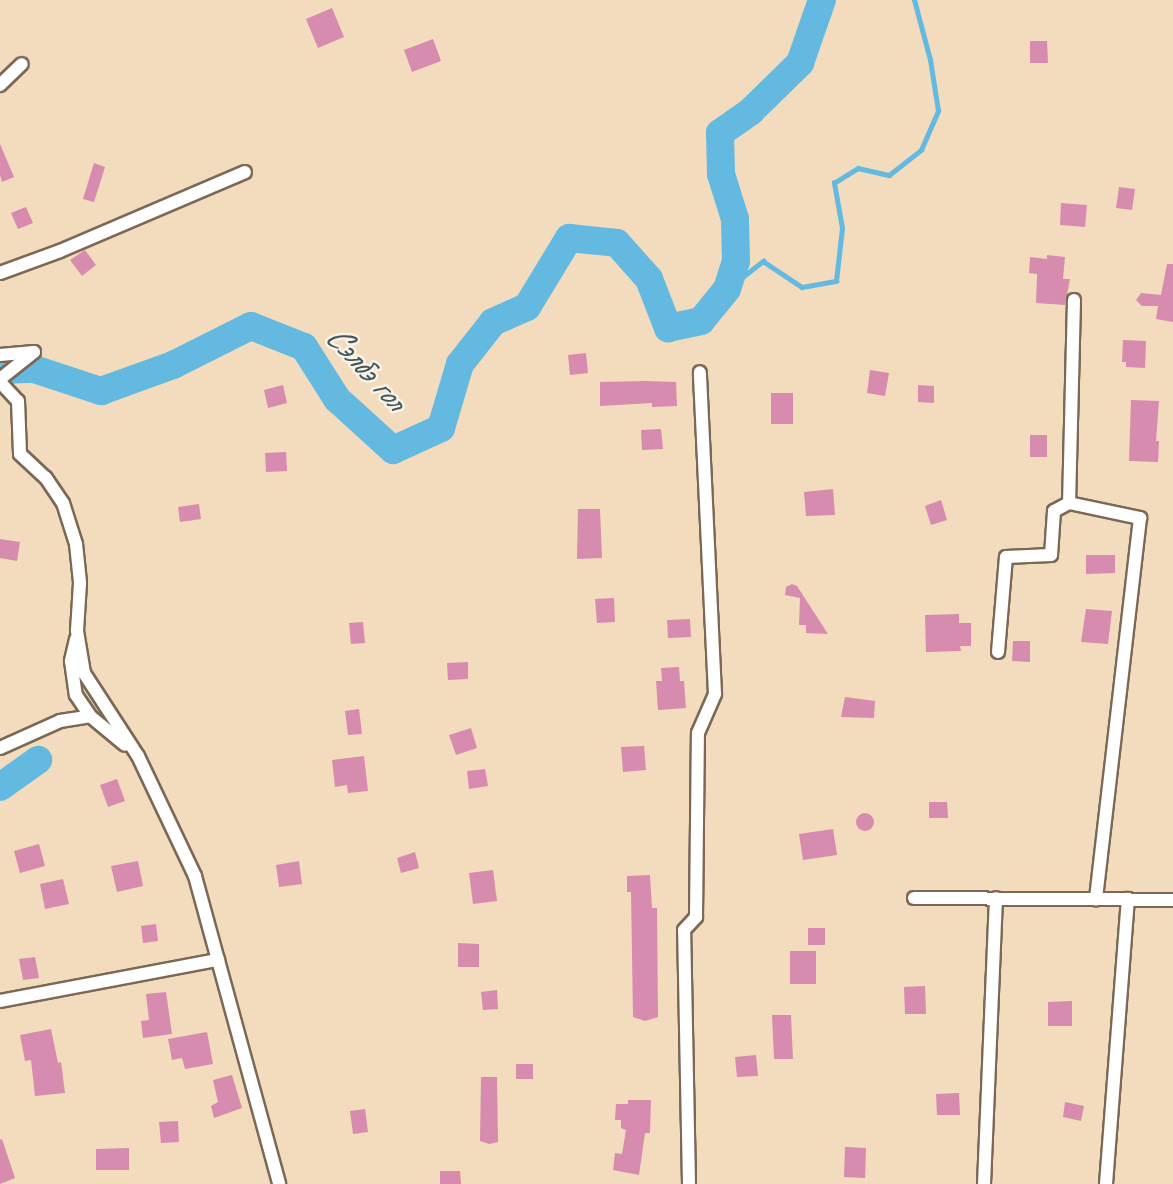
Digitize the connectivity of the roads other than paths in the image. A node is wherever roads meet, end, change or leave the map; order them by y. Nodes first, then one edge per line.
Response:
1 (22, 64) dead end
2 (0, 85) edge
3 (245, 172) dead end
4 (0, 273) edge
5 (1074, 300) dead end
6 (0, 355) edge
7 (700, 372) dead end
8 (0, 381) edge
9 (1069, 503) junction
10 (77, 631) junction
11 (998, 652) dead end
12 (90, 716) junction
13 (0, 748) edge
14 (138, 757) junction
15 (914, 898) dead end
16 (996, 898) junction
17 (1096, 899) junction
18 (1128, 899) junction
19 (1173, 900) edge
20 (218, 960) junction
21 (0, 1000) edge
22 (279, 1184) edge
23 (689, 1184) edge
24 (984, 1184) edge
25 (1106, 1184) edge

1 - 2 street
3 - 4 street
5 - 9 street
6 - 8 street
7 - 23 street
8 - 10 street
9 - 11 street
9 - 17 street
10 - 12 street
10 - 14 street
12 - 13 street
12 - 14 street
14 - 20 street
15 - 16 street
16 - 17 street
16 - 24 street
17 - 18 street
18 - 19 street
18 - 25 street
20 - 21 street
20 - 22 street

